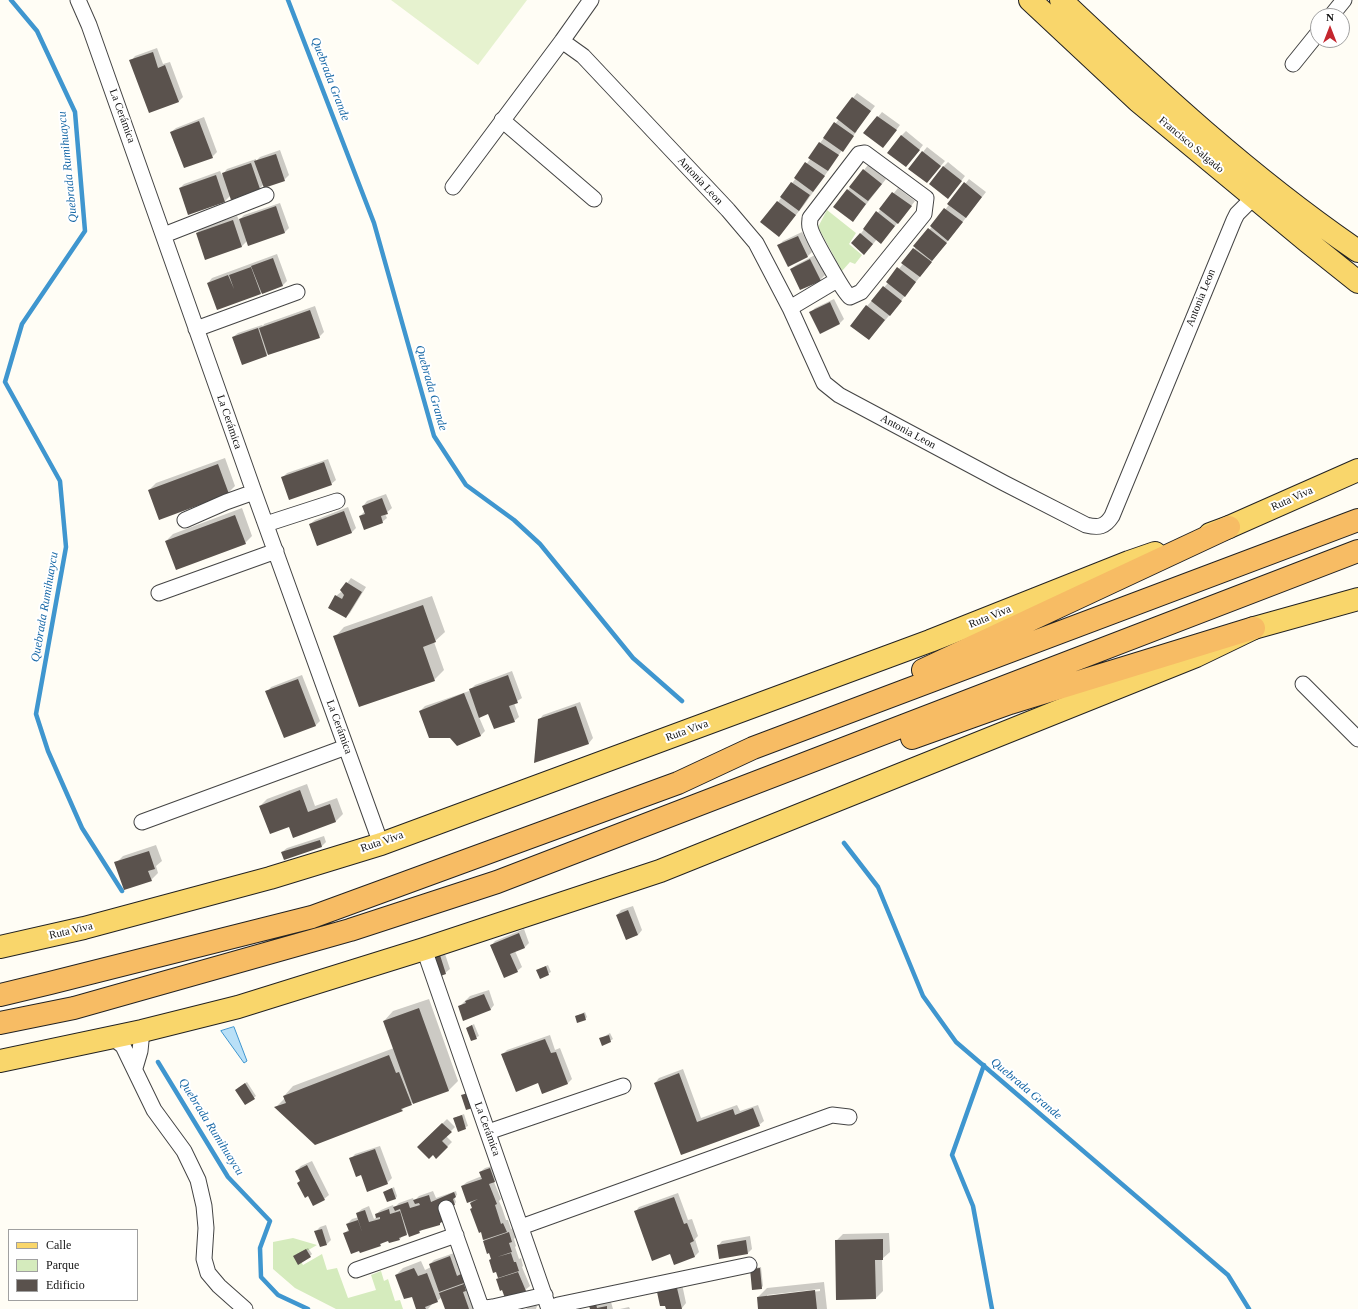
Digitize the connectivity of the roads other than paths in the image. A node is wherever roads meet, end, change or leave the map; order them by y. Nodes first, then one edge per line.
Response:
1 (78, 0) edge
2 (591, 0) edge
3 (1030, 0) edge
4 (1061, 0) edge
5 (1344, 0) edge
6 (1338, 8) edge
7 (562, 41) junction
8 (1310, 43) edge
9 (1293, 64) dead end
10 (502, 120) junction
11 (453, 186) dead end
12 (266, 195) dead end
13 (1254, 197) junction
14 (594, 199) dead end
15 (164, 236) junction
16 (1358, 252) edge
17 (837, 280) junction
18 (1358, 282) edge
19 (297, 292) dead end
20 (790, 308) junction
21 (196, 329) junction
22 (1358, 470) edge
23 (254, 492) junction
24 (337, 501) dead end
25 (185, 520) dead end
26 (1358, 520) edge
27 (266, 524) junction
28 (1229, 527) junction
29 (276, 551) junction
30 (1358, 551) edge
31 (159, 593) dead end
32 (1358, 599) edge
33 (1254, 628) junction
34 (1303, 684) dead end
35 (1358, 738) edge
36 (346, 747) junction
37 (754, 748) junction
38 (780, 773) junction
39 (142, 822) dead end
40 (381, 844) junction
41 (0, 947) edge
42 (424, 949) junction
43 (0, 995) edge
44 (0, 1023) edge
45 (142, 1031) junction
46 (113, 1038) junction
47 (0, 1061) edge
48 (135, 1068) junction
49 (623, 1086) dead end
50 (849, 1118) dead end
51 (488, 1132) junction
52 (446, 1208) dead end
53 (521, 1227) junction
54 (456, 1235) junction
55 (749, 1265) dead end
56 (356, 1270) dead end
57 (548, 1304) edge
58 (245, 1309) edge

1 - 15 street, La Cerámica
2 - 7 street
3 - 13 main road, Francisco Salgado
4 - 16 main road, Francisco Salgado
5 - 6 street
7 - 10 street
7 - 20 street, Antonia Leon
8 - 9 street
10 - 11 street
10 - 14 street
12 - 15 street
13 - 18 main road, Francisco Salgado
13 - 20 street, Antonia Leon
15 - 21 street, La Cerámica
17 - 17 street
17 - 20 street
19 - 21 street
21 - 23 street, La Cerámica
22 - 28 main road, Ruta Viva
23 - 25 street
23 - 27 street, La Cerámica
24 - 27 street
26 - 37 highway
27 - 29 street, La Cerámica
28 - 37 highway
28 - 40 main road, Ruta Viva
29 - 31 street
29 - 36 street, La Cerámica
30 - 38 highway
32 - 33 main road
33 - 38 highway
33 - 42 main road
34 - 35 street
36 - 39 street
36 - 40 street, La Cerámica
37 - 43 highway
38 - 44 highway
40 - 41 main road, Ruta Viva
42 - 45 main road
42 - 51 street, La Cerámica
45 - 46 main road
45 - 48 street
46 - 47 main road
46 - 48 street
48 - 58 street
49 - 51 street
50 - 53 street
51 - 53 street, La Cerámica
52 - 54 street
53 - 57 street, La Cerámica
54 - 56 street
54 - 57 street
55 - 57 street

